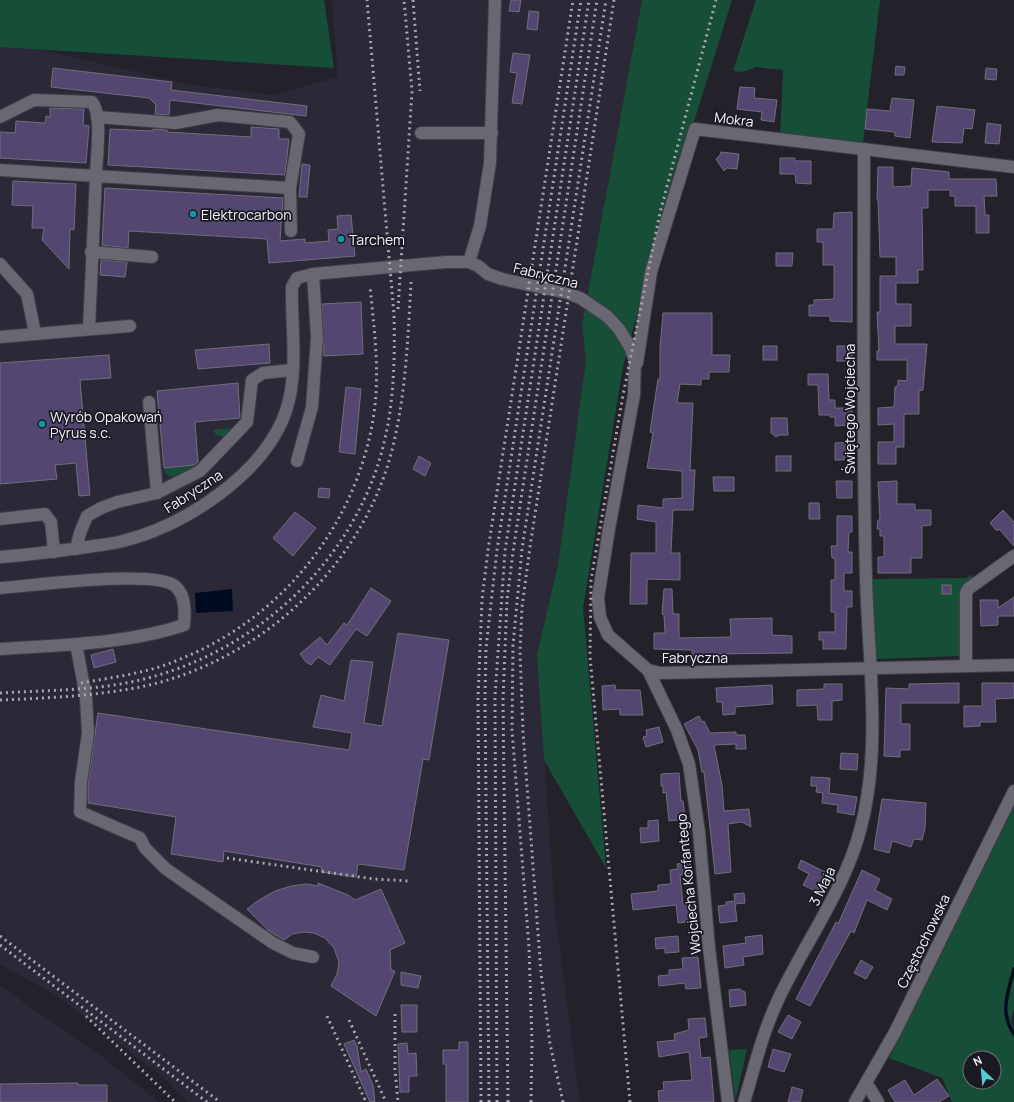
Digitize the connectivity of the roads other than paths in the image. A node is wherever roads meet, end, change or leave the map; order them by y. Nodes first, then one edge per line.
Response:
1 (495, 0) edge
2 (0, 117) edge
3 (97, 117) junction
4 (421, 133) dead end
5 (492, 133) junction
6 (864, 149) junction
7 (1014, 167) edge
8 (0, 170) edge
9 (96, 176) junction
10 (290, 188) junction
11 (291, 231) dead end
12 (92, 252) junction
13 (152, 257) dead end
14 (469, 262) junction
15 (0, 264) edge
16 (313, 274) junction
17 (130, 326) dead end
18 (89, 328) junction
19 (35, 333) junction
20 (0, 336) edge
21 (636, 368) junction
22 (292, 370) junction
23 (149, 402) dead end
24 (297, 461) dead end
25 (157, 493) junction
26 (0, 520) edge
27 (76, 548) junction
28 (54, 552) junction
29 (1014, 556) edge
30 (0, 557) edge
31 (0, 588) edge
32 (76, 644) junction
33 (0, 649) edge
34 (1014, 665) edge
35 (966, 666) junction
36 (870, 669) junction
37 (648, 670) junction
38 (1014, 791) edge
39 (313, 957) dead end
40 (867, 1084) junction
41 (728, 1102) edge
42 (744, 1102) edge
43 (855, 1102) edge
44 (878, 1102) edge

1 - 5 street
2 - 3 street
3 - 9 street
3 - 10 street
4 - 5 street
5 - 14 street
6 - 7 street, Mokra
6 - 21 street, Mokra
6 - 36 street, Świętego Wojciecha
8 - 9 street
9 - 10 street
9 - 12 street
10 - 11 street
12 - 13 street
12 - 18 street
14 - 16 street, Fabryczna
14 - 21 street, Fabryczna
15 - 19 street
16 - 22 street, Fabryczna
16 - 24 street
17 - 18 street
18 - 19 street
19 - 20 street
21 - 37 street, Fabryczna
22 - 25 street
22 - 27 street, Fabryczna
23 - 25 street
25 - 27 street
26 - 28 street
27 - 28 street, Fabryczna
28 - 30 street, Fabryczna
29 - 35 street
31 - 32 street
32 - 33 street
32 - 39 street
34 - 35 street, Fabryczna
35 - 36 street, Fabryczna
36 - 37 street, Fabryczna
36 - 42 street, 3 Maja
37 - 41 street, Wojciecha Korfantego
38 - 40 street, Częstochowska
40 - 43 street, Częstochowska
40 - 44 street

